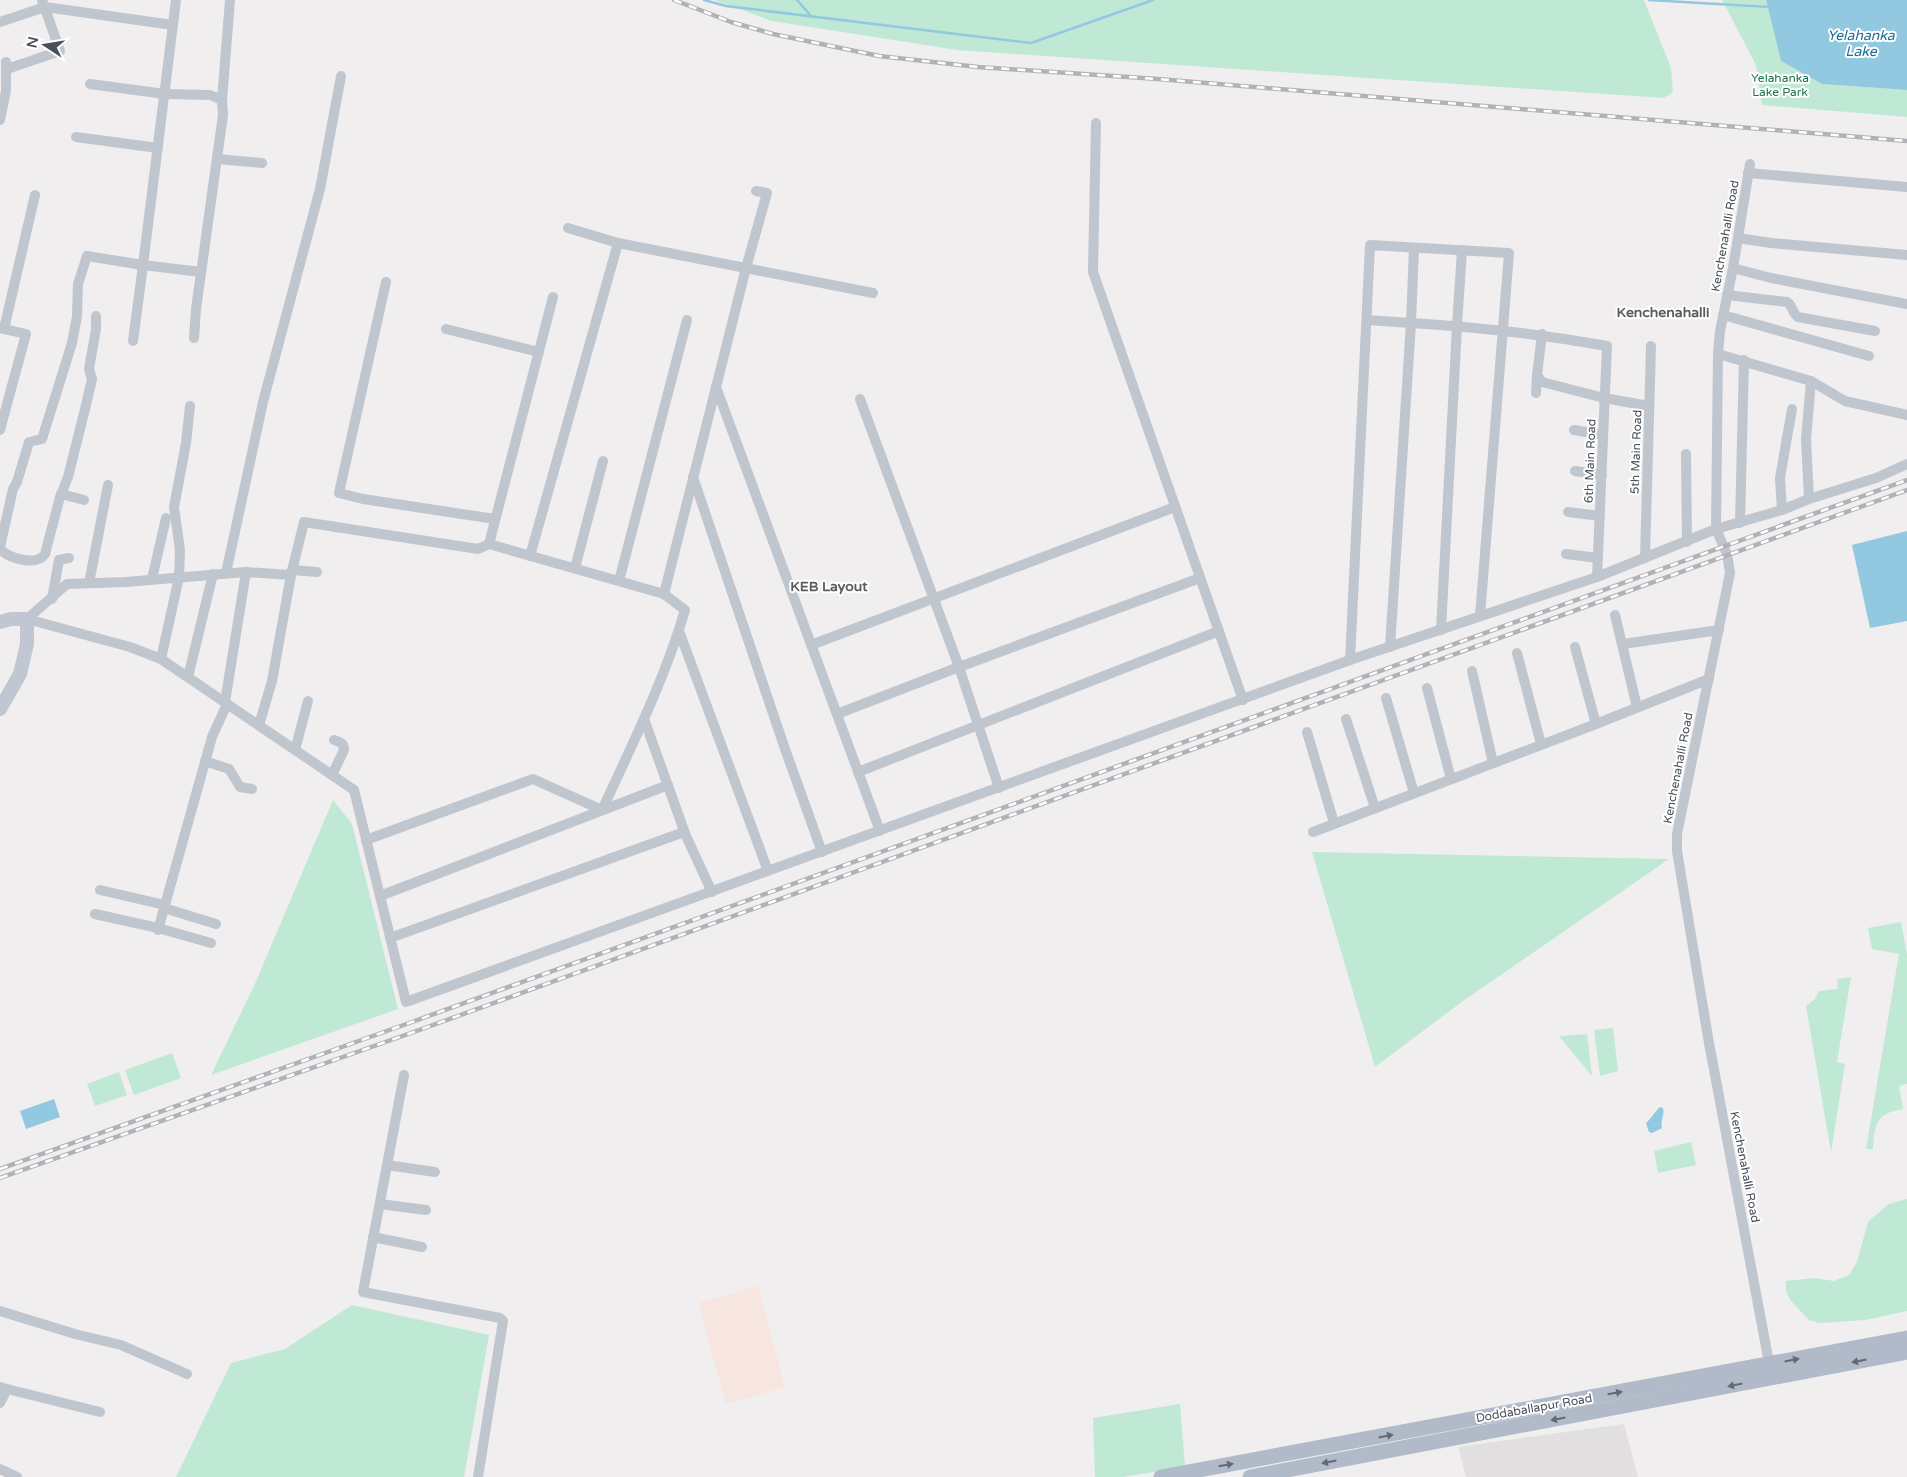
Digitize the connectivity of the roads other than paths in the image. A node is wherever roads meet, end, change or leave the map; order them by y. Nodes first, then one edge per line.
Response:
1 (176, 0) edge
2 (230, 0) edge
3 (44, 3) edge
4 (0, 22) edge
5 (173, 25) junction
6 (342, 76) dead end
7 (90, 84) dead end
8 (165, 94) junction
9 (222, 100) junction
10 (0, 120) edge
11 (1096, 123) dead end
12 (76, 137) dead end
13 (158, 148) junction
14 (217, 159) junction
15 (262, 163) dead end
16 (1907, 187) edge
17 (756, 191) dead end
18 (36, 195) dead end
19 (568, 228) dead end
20 (1738, 238) junction
21 (618, 243) junction
22 (1414, 248) junction
23 (1462, 250) junction
24 (1907, 255) edge
25 (143, 265) junction
26 (746, 268) junction
27 (1733, 268) junction
28 (201, 272) junction
29 (386, 282) dead end
30 (873, 293) dead end
31 (1727, 295) junction
32 (553, 297) dead end
33 (1907, 304) edge
34 (1723, 315) junction
35 (96, 316) dead end
36 (687, 320) dead end
37 (1366, 320) junction
38 (1411, 323) junction
39 (1457, 326) junction
40 (2, 328) edge
41 (446, 330) dead end
42 (1502, 330) junction
43 (1875, 331) dead end
44 (1542, 334) junction
45 (194, 338) dead end
46 (133, 341) dead end
47 (1651, 346) dead end
48 (539, 352) junction
49 (1718, 354) junction
50 (1869, 356) dead end
51 (1744, 360) junction
52 (1537, 374) junction
53 (1811, 381) junction
54 (716, 387) junction
55 (1536, 393) dead end
56 (1604, 398) junction
57 (860, 399) dead end
58 (190, 406) dead end
59 (1649, 406) junction
60 (1792, 409) dead end
61 (1907, 415) edge
62 (0, 430) edge
63 (1574, 430) dead end
64 (1603, 435) junction
65 (1686, 454) dead end
66 (603, 462) dead end
67 (1907, 464) edge
68 (1575, 471) dead end
69 (1602, 476) junction
70 (694, 477) junction
71 (108, 485) dead end
72 (61, 494) junction
73 (1809, 499) junction
74 (84, 500) dead end
75 (1175, 507) junction
76 (1782, 510) junction
77 (1568, 512) dead end
78 (1600, 516) junction
79 (166, 518) dead end
80 (495, 519) junction
81 (1740, 523) junction
82 (1716, 529) junction
83 (1687, 542) junction
84 (489, 544) junction
85 (0, 548) edge
86 (1566, 554) dead end
87 (530, 556) junction
88 (69, 558) dead end
89 (1598, 558) junction
90 (1645, 558) junction
91 (576, 568) junction
92 (246, 572) junction
93 (316, 572) dead end
94 (291, 573) junction
95 (213, 574) junction
96 (226, 574) junction
97 (179, 577) junction
98 (1597, 577) junction
99 (1200, 578) junction
100 (152, 579) junction
101 (619, 581) junction
102 (89, 583) junction
103 (664, 594) junction
104 (933, 598) junction
105 (52, 599) junction
106 (1614, 615) dead end
107 (1480, 616) junction
108 (28, 619) junction
109 (0, 622) edge
110 (1441, 630) junction
111 (1719, 630) junction
112 (679, 631) junction
113 (1219, 631) junction
114 (1623, 644) junction
115 (812, 645) junction
116 (1390, 647) junction
117 (1575, 647) dead end
118 (1517, 653) dead end
119 (161, 659) junction
120 (1350, 660) junction
121 (960, 667) junction
122 (1472, 671) dead end
123 (188, 677) junction
124 (1709, 679) junction
125 (1427, 688) dead end
126 (1386, 698) dead end
127 (1243, 700) junction
128 (308, 701) dead end
129 (226, 703) junction
130 (1637, 707) junction
131 (0, 709) edge
132 (837, 714) junction
133 (644, 719) junction
134 (1346, 719) dead end
135 (1596, 724) junction
136 (259, 726) junction
137 (979, 726) junction
138 (1307, 732) dead end
139 (334, 740) dead end
140 (1541, 744) junction
141 (295, 750) junction
142 (205, 761) junction
143 (1493, 763) junction
144 (858, 772) junction
145 (332, 775) junction
146 (1451, 779) junction
147 (668, 785) junction
148 (999, 788) junction
149 (252, 789) dead end
150 (1414, 793) junction
151 (1375, 808) junction
152 (602, 810) junction
153 (1334, 824) junction
154 (880, 831) junction
155 (684, 832) junction
156 (1312, 832) dead end
157 (366, 840) junction
158 (822, 852) junction
159 (768, 871) junction
160 (100, 890) dead end
161 (712, 892) junction
162 (380, 896) junction
163 (165, 906) junction
164 (95, 914) dead end
165 (216, 924) dead end
166 (158, 929) junction
167 (390, 938) junction
168 (211, 944) dead end
169 (404, 1075) dead end
170 (387, 1165) junction
171 (435, 1172) dead end
172 (380, 1204) junction
173 (426, 1210) dead end
174 (373, 1237) junction
175 (422, 1247) dead end
176 (0, 1311) edge
177 (1907, 1338) edge
178 (1907, 1352) edge
179 (1771, 1370) junction
180 (186, 1374) dead end
181 (3, 1388) edge
182 (0, 1403) edge
183 (100, 1412) dead end
184 (0, 1468) edge
185 (17, 1477) edge
186 (478, 1477) edge
187 (1161, 1477) edge
188 (1250, 1477) edge

1 - 5 street
2 - 9 street
3 - 4 street
3 - 5 street
3 - 10 street
5 - 8 street
6 - 96 street
7 - 8 street
8 - 9 street
8 - 13 street
9 - 14 street
11 - 75 street
12 - 13 street
13 - 25 street
14 - 15 street
14 - 28 street
16 - 20 street, Kenchenahalli Road
17 - 26 street
18 - 40 street
19 - 21 street
20 - 24 street
20 - 27 street, Kenchenahalli Road
21 - 26 street
21 - 87 street
22 - 23 street
22 - 37 street
22 - 38 street
23 - 39 street
23 - 42 street
25 - 28 street
25 - 46 street
25 - 85 street
26 - 30 street
26 - 54 street
27 - 31 street, Kenchenahalli Road
27 - 33 street
28 - 45 street
29 - 80 street
31 - 34 street, Kenchenahalli Road
31 - 43 street
32 - 48 street
34 - 49 street, Kenchenahalli Road
34 - 50 street
35 - 72 street
36 - 101 street
37 - 38 street
37 - 120 street
38 - 39 street
38 - 116 street
39 - 42 street
39 - 110 street
40 - 62 street
41 - 48 street
42 - 44 street
42 - 107 street
44 - 52 street
44 - 56 street, 6th Main Road
47 - 59 street, 5th Main Road
48 - 80 street
49 - 51 street
49 - 82 street, Kenchenahalli Road
51 - 53 street
51 - 81 street
52 - 55 street
52 - 56 street
53 - 61 street
53 - 73 street
54 - 70 street
54 - 115 street
56 - 59 street
56 - 64 street, 6th Main Road
57 - 104 street
58 - 97 street
59 - 90 street, 5th Main Road
60 - 76 street
63 - 64 street
64 - 69 street, 6th Main Road
65 - 83 street
66 - 91 street
67 - 73 street
68 - 69 street
69 - 78 street, 6th Main Road
70 - 103 street
70 - 158 street
71 - 102 street
72 - 74 street
72 - 85 street
73 - 76 street
75 - 99 street
75 - 104 street
76 - 81 street
77 - 78 street
78 - 89 street, 6th Main Road
79 - 100 street
80 - 84 street
81 - 82 street
82 - 83 street
82 - 111 street, Kenchenahalli Road
83 - 90 street
84 - 87 street
84 - 94 street
86 - 89 street
87 - 91 street
88 - 105 street
89 - 98 street, 6th Main Road
90 - 98 street
91 - 101 street
92 - 94 street
92 - 96 street
92 - 129 street
93 - 94 street
94 - 136 street
95 - 96 street
95 - 97 street
95 - 123 street
97 - 100 street
97 - 119 street
98 - 107 street
99 - 113 street
99 - 121 street
100 - 102 street
101 - 103 street
102 - 105 street
103 - 112 street
104 - 115 street
104 - 121 street
105 - 108 street
106 - 114 street
107 - 110 street
108 - 109 street
108 - 119 street
108 - 131 street
110 - 116 street
111 - 114 street
111 - 124 street, Kenchenahalli Road
112 - 133 street
112 - 159 street
113 - 127 street
113 - 137 street
114 - 130 street
115 - 132 street
116 - 120 street
117 - 135 street
118 - 140 street
119 - 123 street
120 - 127 street
121 - 132 street
121 - 137 street
122 - 143 street
123 - 129 street
124 - 130 street
124 - 179 street, Kenchenahalli Road
125 - 146 street
126 - 150 street
127 - 148 street
128 - 141 street
129 - 136 street
129 - 142 street
130 - 135 street
132 - 144 street
133 - 147 street
133 - 152 street
134 - 151 street
135 - 140 street
136 - 141 street
137 - 144 street
137 - 148 street
138 - 153 street
139 - 145 street
140 - 143 street
141 - 145 street
142 - 149 street
142 - 163 street
143 - 146 street
144 - 154 street
145 - 157 street
146 - 150 street
147 - 152 street
147 - 155 street
148 - 154 street
150 - 151 street
151 - 153 street
152 - 157 street
152 - 162 street
153 - 156 street
154 - 158 street
155 - 161 street
155 - 167 street
157 - 162 street
158 - 159 street
159 - 161 street
160 - 163 street
161 - 167 street
162 - 167 street
163 - 165 street
163 - 166 street
164 - 166 street
166 - 168 street
169 - 170 street
170 - 171 street
170 - 172 street
172 - 173 street
172 - 174 street
174 - 175 street
174 - 186 street
176 - 180 street
179 -> 177 main road, Doddaballapur Road
178 -> 179 main road, Doddaballapur Road
187 -> 179 main road, Doddaballapur Road
179 -> 188 main road, Doddaballapur Road
181 - 182 street
181 - 183 street
184 - 185 street

